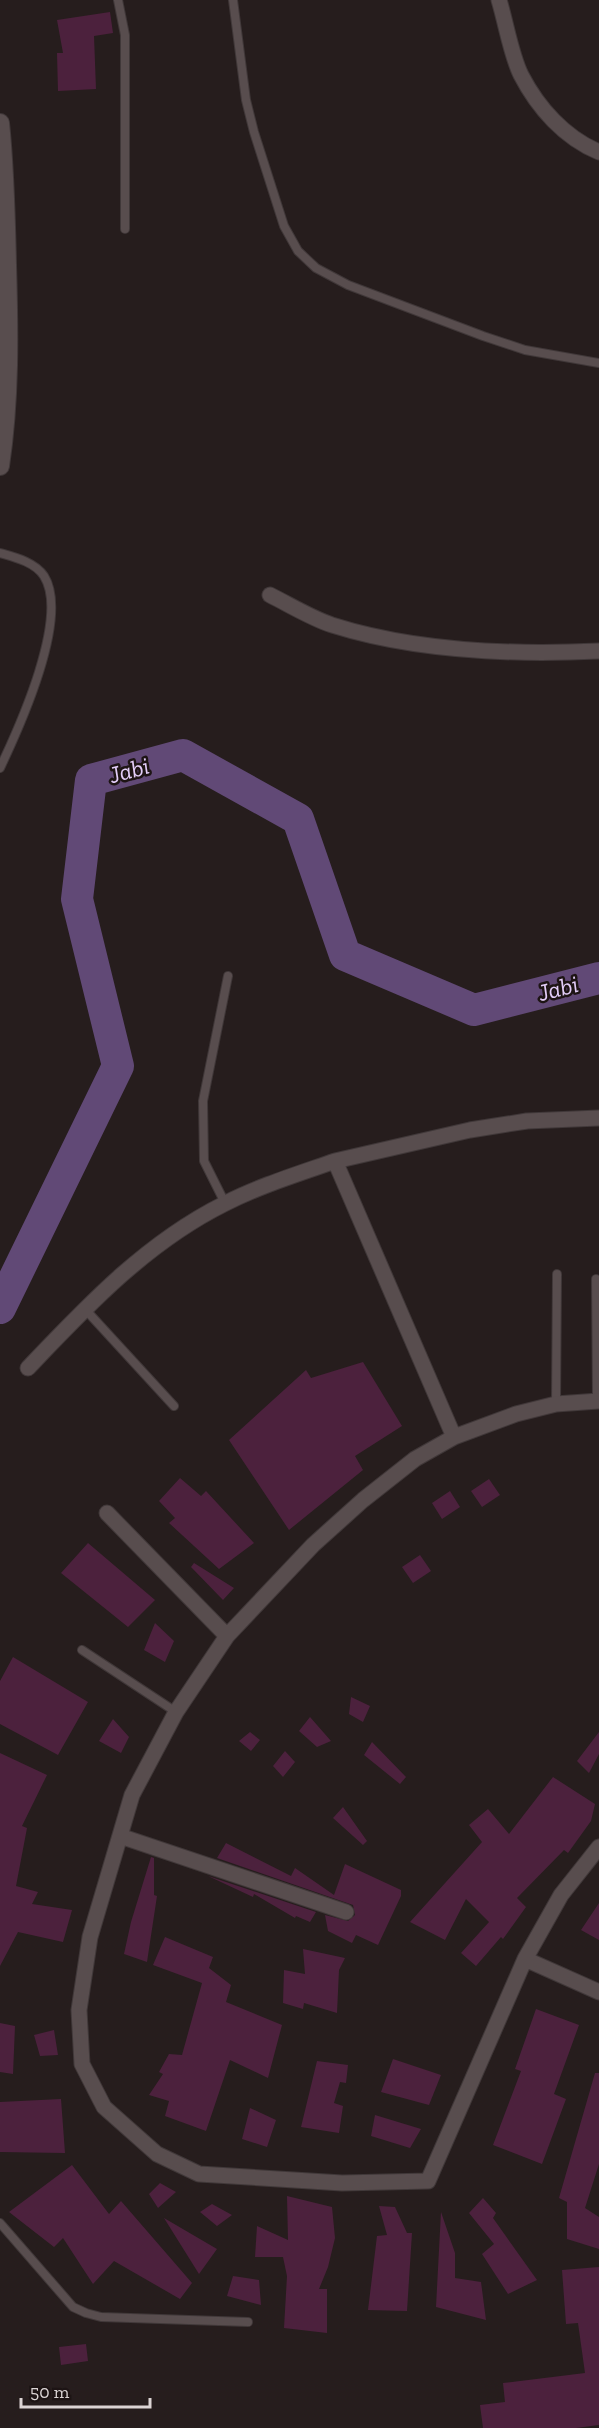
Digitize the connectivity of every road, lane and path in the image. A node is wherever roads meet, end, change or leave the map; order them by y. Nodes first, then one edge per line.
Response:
1 (118, 0) edge
2 (233, 0) edge
3 (499, 0) edge
4 (0, 123) edge
5 (599, 152) edge
6 (125, 229) dead end
7 (599, 363) edge
8 (0, 466) edge
9 (0, 552) edge
10 (270, 595) dead end
11 (599, 651) edge
12 (0, 768) edge
13 (228, 976) dead end
14 (599, 1118) edge
15 (335, 1161) junction
16 (225, 1203) junction
17 (557, 1274) dead end
18 (596, 1279) dead end
19 (84, 1308) junction
20 (28, 1368) dead end
21 (598, 1401) edge
22 (556, 1404) junction
23 (174, 1406) dead end
24 (454, 1437) junction
25 (107, 1513) dead end
26 (227, 1636) junction
27 (82, 1650) dead end
28 (176, 1712) junction
29 (120, 1836) junction
30 (599, 1847) edge
31 (346, 1912) dead end
32 (525, 1959) junction
33 (599, 1992) edge
34 (0, 2223) edge
35 (248, 2322) dead end

1 - 6 lane
2 - 7 lane
3 - 5 street
4 - 8 main road
9 - 12 lane
10 - 11 street
13 - 16 lane
14 - 15 street
15 - 16 street
15 - 24 street
16 - 19 street
17 - 22 lane
18 - 21 lane
19 - 20 street
19 - 23 lane
21 - 22 street
22 - 24 street
24 - 26 street
25 - 26 street
26 - 28 street
27 - 28 lane
28 - 29 street
29 - 31 street
29 - 32 street
30 - 32 street
32 - 33 street
34 - 35 lane

